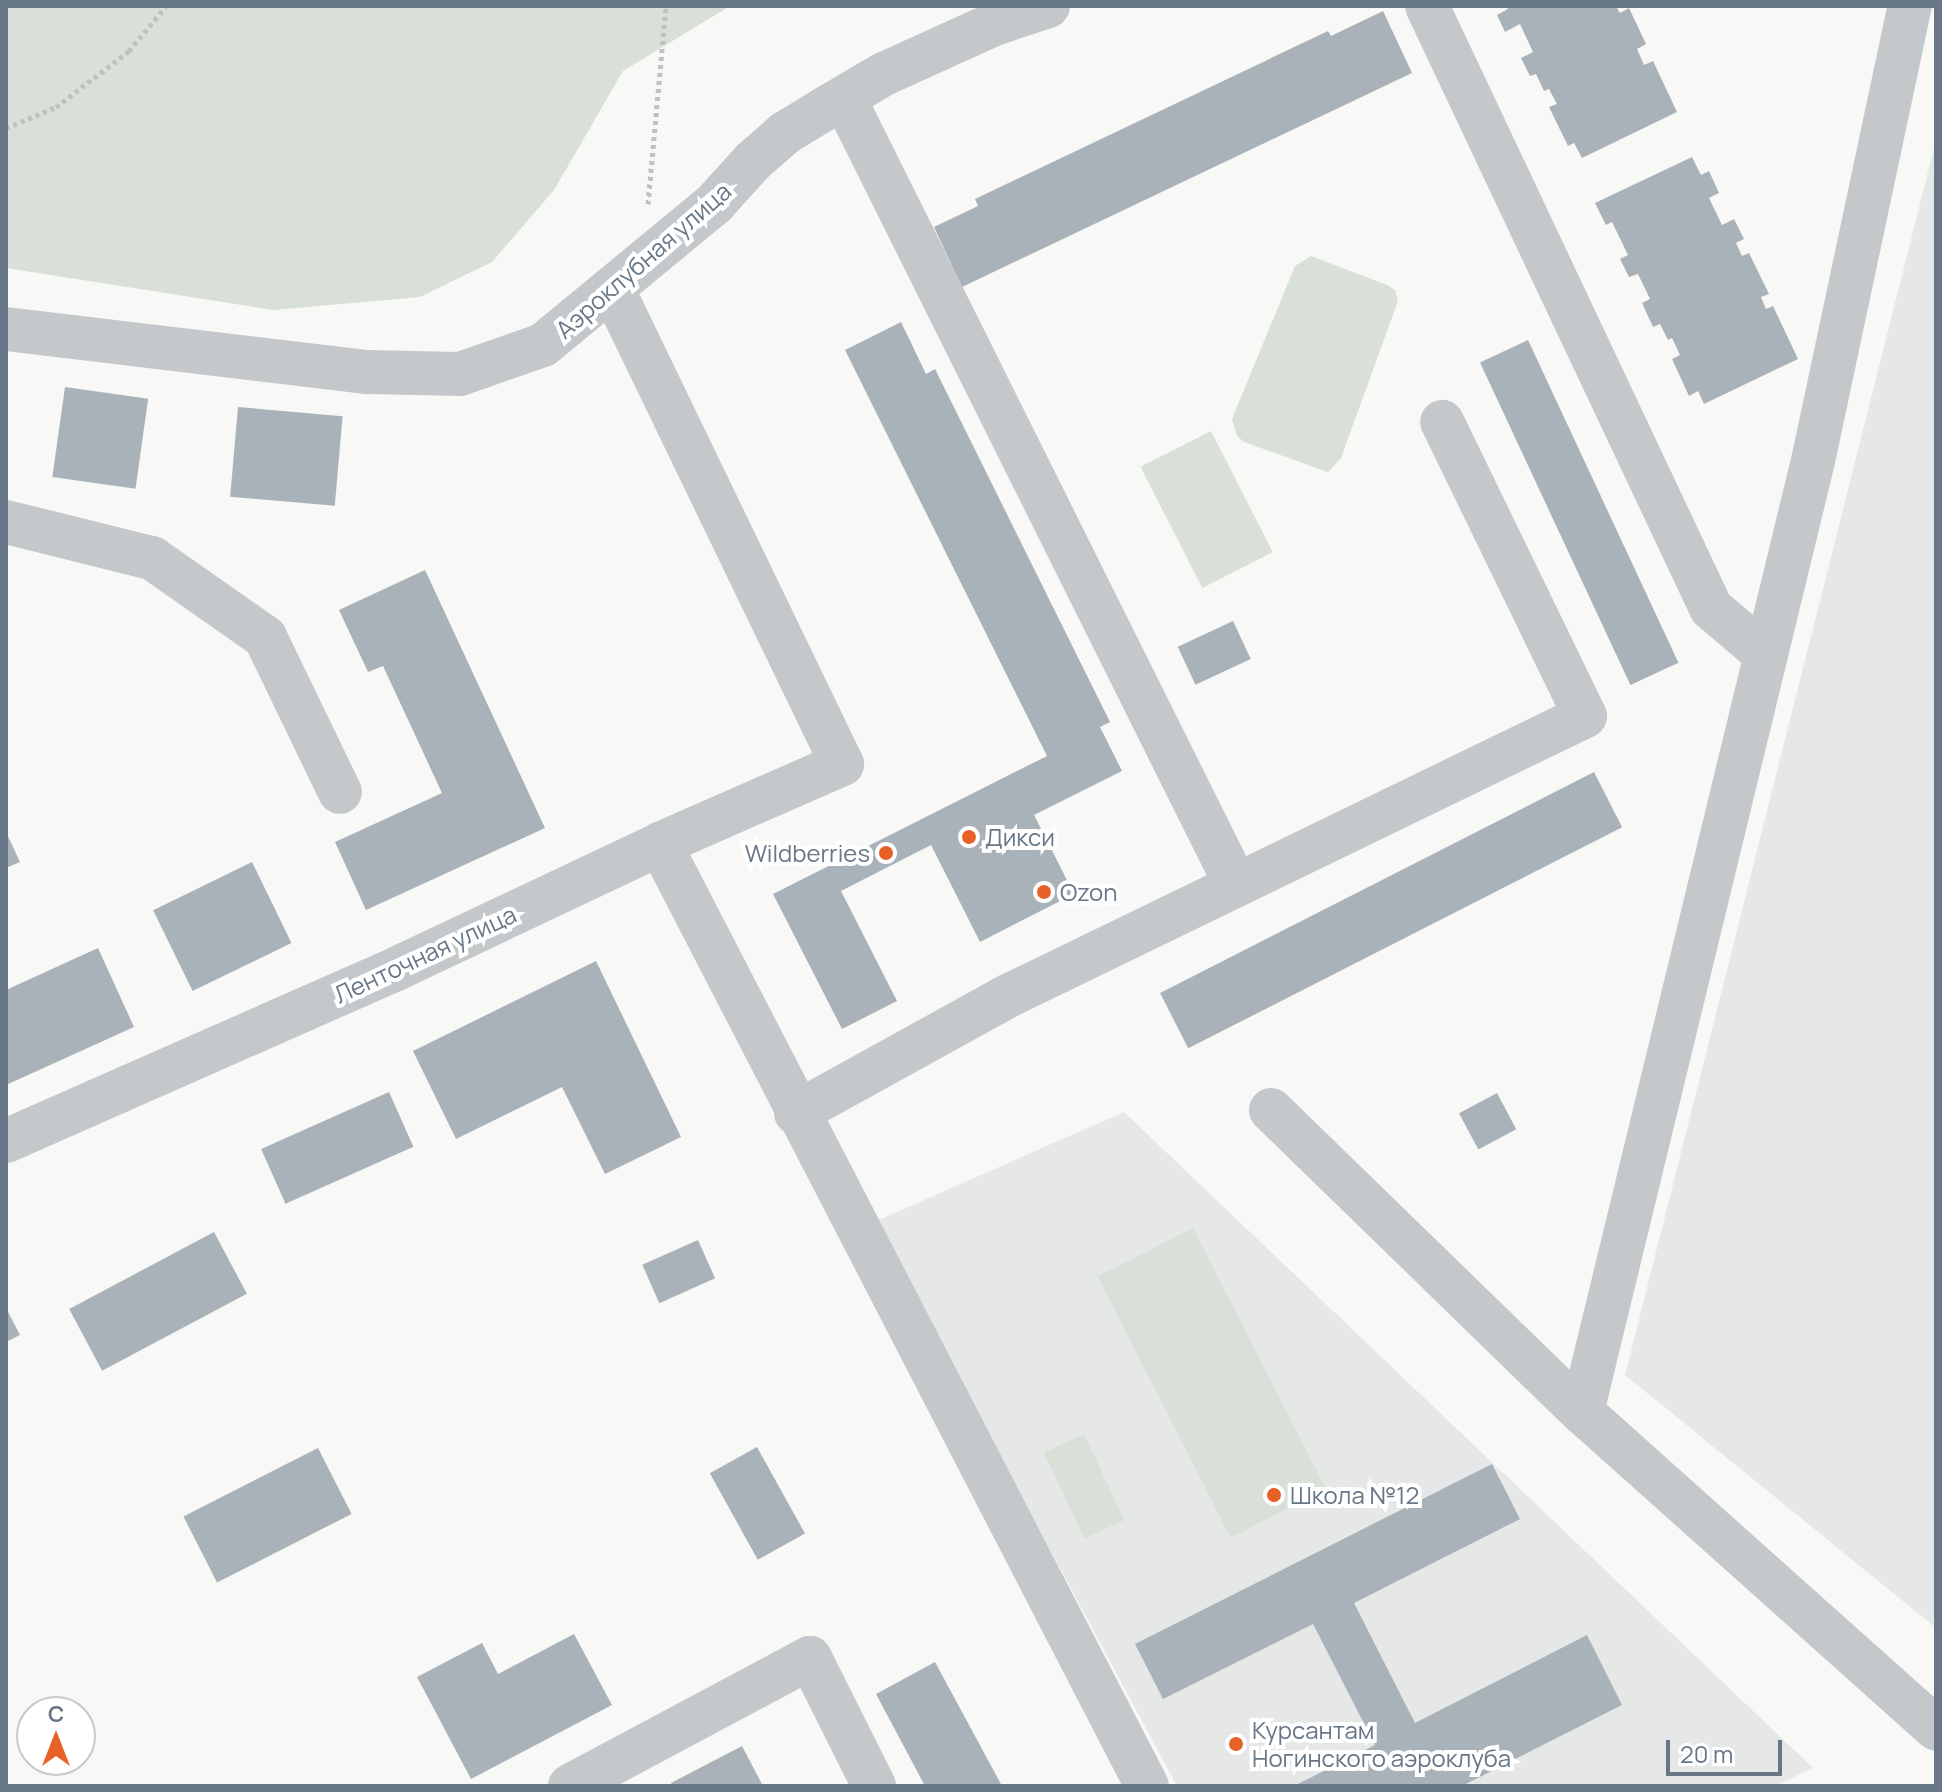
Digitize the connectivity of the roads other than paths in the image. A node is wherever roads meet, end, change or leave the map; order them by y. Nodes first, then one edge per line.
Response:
1 (1048, 6) edge
2 (1427, 6) edge
3 (1910, 6) edge
4 (844, 98) junction
5 (627, 279) junction
6 (6, 329) edge
7 (1442, 422) dead end
8 (6, 522) edge
9 (1766, 655) junction
10 (340, 792) dead end
11 (660, 844) junction
12 (1236, 885) junction
13 (1271, 1110) dead end
14 (796, 1113) junction
15 (6, 1141) edge
16 (1582, 1412) junction
17 (1936, 1728) edge
18 (624, 1773) edge
19 (570, 1786) edge
20 (874, 1786) edge
21 (1147, 1786) edge

1 - 4 street, Аэроклубная улица
2 - 9 street
3 - 9 street
4 - 5 street, Аэроклубная улица
4 - 12 street
5 - 6 street, Аэроклубная улица
5 - 11 street, Ленточная улица
7 - 12 street
8 - 10 street
9 - 16 street
11 - 14 street
11 - 15 street, Ленточная улица
12 - 14 street
13 - 16 street
14 - 21 street
16 - 17 street
18 - 19 street
18 - 20 street

